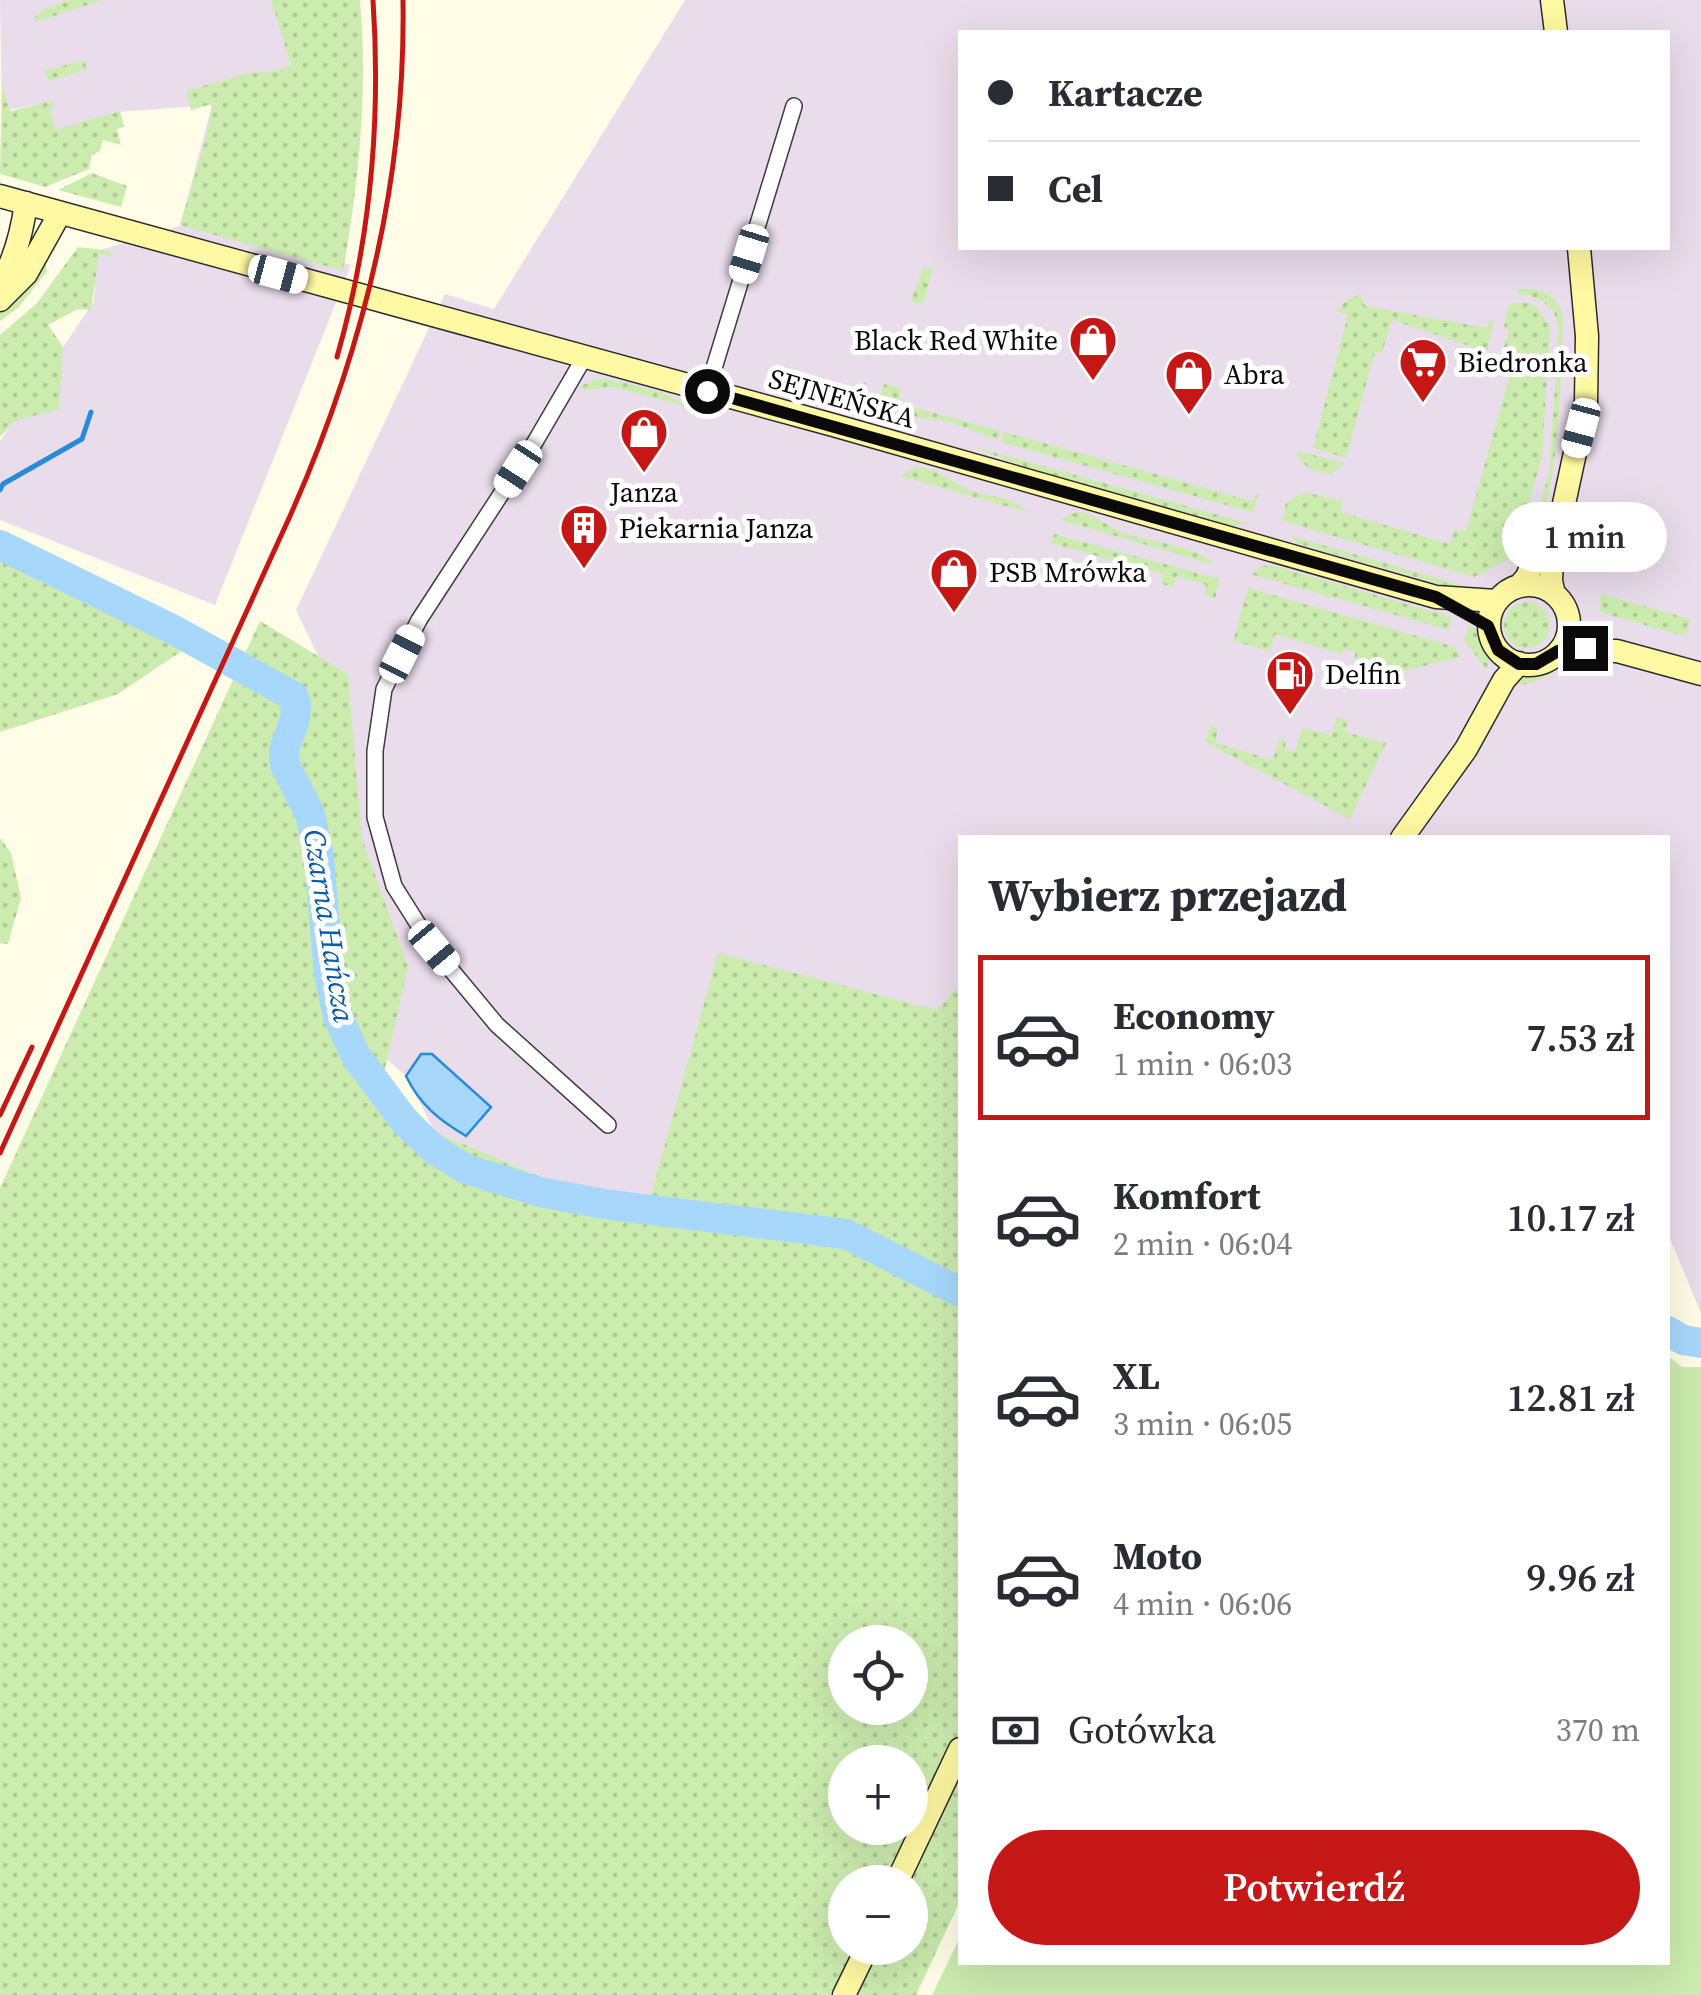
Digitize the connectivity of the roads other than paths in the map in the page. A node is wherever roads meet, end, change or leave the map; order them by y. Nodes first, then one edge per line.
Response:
1 (1552, 0) edge
2 (1556, 30) edge
3 (794, 106) dead end
4 (0, 196) edge
5 (26, 204) junction
6 (60, 213) junction
7 (1579, 250) edge
8 (0, 284) edge
9 (0, 300) edge
10 (584, 358) junction
11 (707, 391) junction
12 (1574, 453) junction
13 (1519, 586) junction
14 (1554, 594) junction
15 (1436, 597) junction
16 (1496, 601) junction
17 (1568, 618) junction
18 (1488, 626) junction
19 (1617, 650) junction
20 (1558, 651) junction
21 (1508, 666) junction
22 (1701, 674) edge
23 (1404, 835) edge
24 (608, 1125) dead end
25 (958, 1753) edge
26 (905, 1865) edge
27 (858, 1965) edge
28 (844, 1995) edge

1 - 2 street
3 - 11 street
4 - 5 street, SEJNEŃSKA
5 - 6 street, SEJNEŃSKA
5 - 8 street
6 - 9 street
6 - 10 street, SEJNEŃSKA
7 - 12 street
10 - 11 street, SEJNEŃSKA
10 - 24 street
11 - 15 street, SEJNEŃSKA
12 - 13 street
12 - 14 street
13 - 14 street
13 - 16 street
14 - 17 street
15 - 16 street, SEJNEŃSKA
15 - 18 street, SEJNEŃSKA
16 - 18 street
17 - 19 street
17 - 20 street
18 - 21 street
19 - 20 street
19 - 22 street
20 - 21 street
21 - 23 street
25 - 26 street
27 - 28 street

